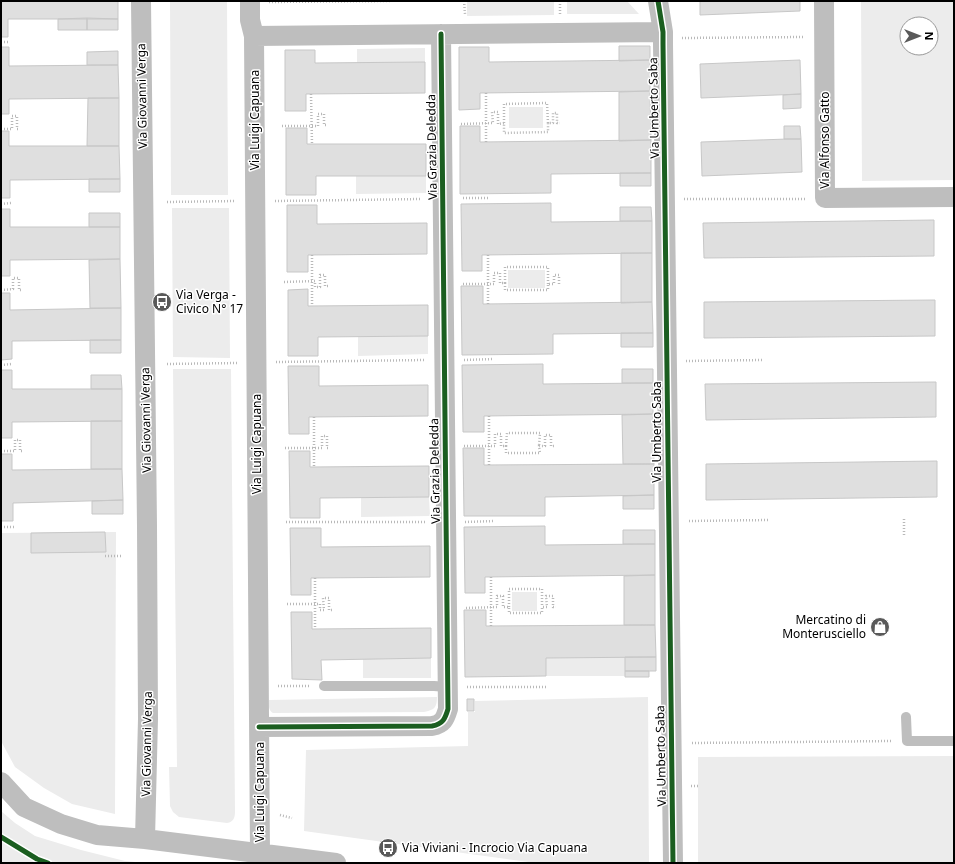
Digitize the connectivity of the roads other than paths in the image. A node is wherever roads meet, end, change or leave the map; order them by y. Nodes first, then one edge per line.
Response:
1 (141, 1) edge
2 (658, 1) edge
3 (824, 1) edge
4 (258, 2) edge
5 (441, 34) junction
6 (671, 35) junction
7 (254, 36) junction
8 (954, 197) edge
9 (324, 686) road end
10 (455, 687) junction
11 (906, 717) dead end
12 (259, 727) junction
13 (954, 741) edge
14 (1, 782) edge
15 (145, 839) junction
16 (260, 853) junction
17 (336, 863) edge
18 (673, 863) edge

1 - 15 street, Via Giovanni Verga
2 - 6 street, Via Umberto Saba
3 - 8 street, Via Alfonso Gatto
4 - 7 street, Via Luigi Capuana
5 - 6 street
5 - 7 street
5 - 10 street, Via Grazia Deledda
6 - 18 street, Via Umberto Saba
7 - 12 street, Via Luigi Capuana
9 - 10 lane
10 - 12 street, Via Grazia Deledda
11 - 13 lane
12 - 16 street, Via Luigi Capuana
14 - 15 street
15 - 16 street
16 - 17 street

